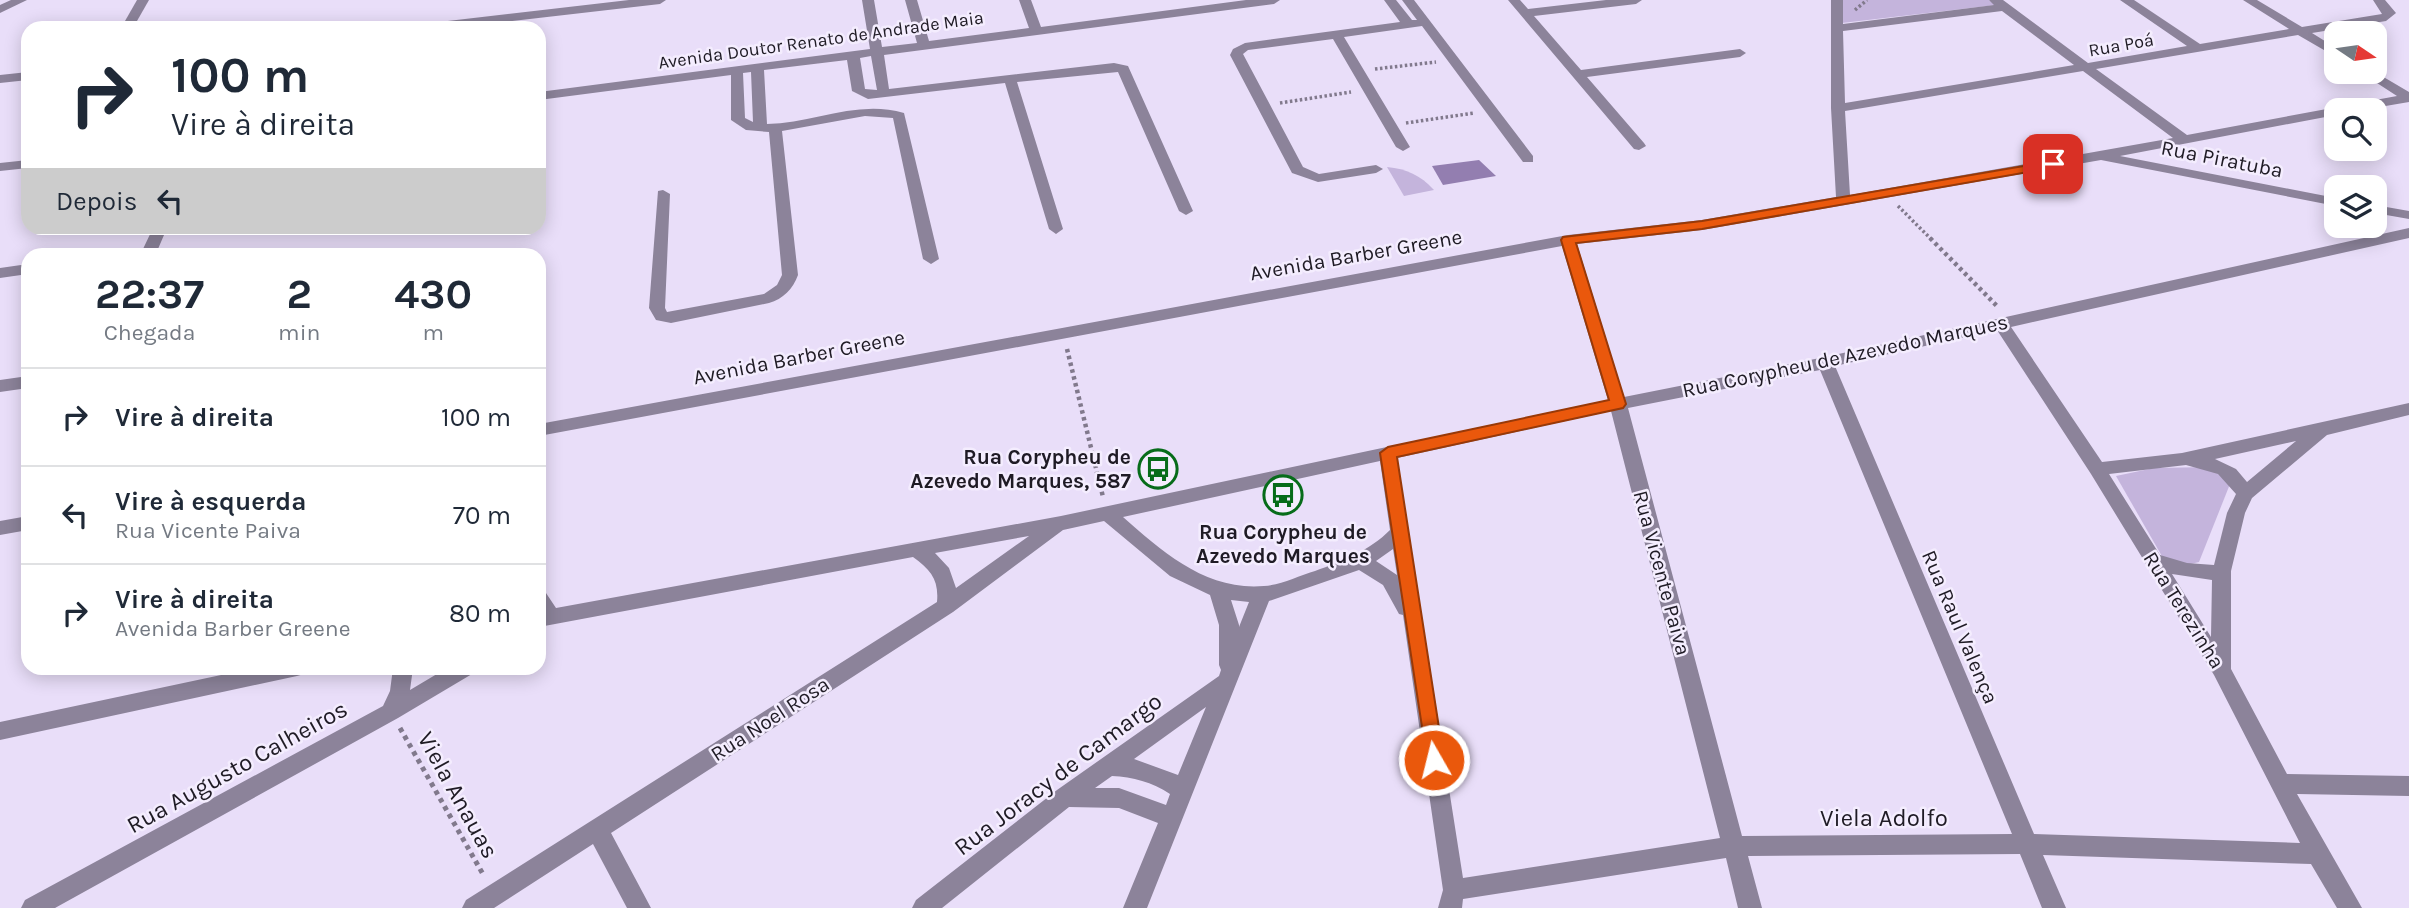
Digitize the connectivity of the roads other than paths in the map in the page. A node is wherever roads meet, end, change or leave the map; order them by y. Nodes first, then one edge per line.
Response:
1 (21, 0) edge
2 (143, 0) edge
3 (660, 0) edge
4 (868, 0) edge
5 (911, 0) edge
6 (1025, 0) edge
7 (1274, 0) edge
8 (1390, 0) edge
9 (1408, 0) edge
10 (1514, 0) edge
11 (1536, 0) edge
12 (1636, 0) edge
13 (1837, 0) edge
14 (2126, 0) edge
15 (2249, 0) edge
16 (2379, 0) edge
17 (1241, 2) edge
18 (2000, 4) edge
19 (0, 9) edge
20 (1546, 11) junction
21 (1526, 13) junction
22 (502, 18) edge
23 (131, 21) edge
24 (478, 21) edge
25 (1426, 22) junction
26 (1409, 25) junction
27 (1837, 28) junction
28 (1035, 31) junction
29 (2301, 32) junction
30 (1336, 34) junction
31 (924, 46) junction
32 (2324, 46) edge
33 (2199, 49) junction
34 (876, 52) junction
35 (1740, 53) dead end
36 (853, 55) junction
37 (757, 68) junction
38 (2088, 69) junction
39 (737, 71) junction
40 (1578, 74) junction
41 (21, 77) edge
42 (0, 79) edge
43 (1010, 79) junction
44 (2386, 84) edge
45 (546, 95) edge
46 (884, 95) junction
47 (2409, 98) edge
48 (2387, 102) edge
49 (1838, 108) junction
50 (2324, 114) edge
51 (768, 127) junction
52 (2184, 140) junction
53 (1639, 146) dead end
54 (1403, 147) dead end
55 (2100, 156) junction
56 (1528, 159) dead end
57 (21, 165) edge
58 (0, 167) edge
59 (1376, 169) dead end
60 (663, 194) dead end
61 (2324, 200) edge
62 (1843, 201) junction
63 (1186, 211) dead end
64 (2387, 211) edge
65 (2409, 215) edge
66 (1056, 229) dead end
67 (2409, 233) edge
68 (1568, 240) junction
69 (931, 259) dead end
70 (21, 270) edge
71 (0, 273) edge
72 (2006, 322) junction
73 (1825, 363) junction
74 (21, 383) edge
75 (0, 386) edge
76 (1618, 404) junction
77 (2409, 410) edge
78 (546, 429) edge
79 (2321, 430) junction
80 (1388, 453) junction
81 (2182, 459) junction
82 (2098, 469) junction
83 (2245, 494) junction
84 (1107, 513) junction
85 (1061, 523) junction
86 (21, 524) edge
87 (0, 528) edge
88 (1401, 531) junction
89 (918, 551) junction
90 (2152, 560) junction
91 (1362, 563) junction
92 (2222, 571) junction
93 (1218, 589) junction
94 (1262, 594) junction
95 (946, 606) junction
96 (546, 619) edge
97 (1415, 631) junction
98 (2221, 669) junction
99 (264, 675) edge
100 (402, 675) edge
101 (453, 675) edge
102 (1227, 678) junction
103 (391, 712) junction
104 (0, 731) edge
105 (1107, 766) junction
106 (2281, 784) junction
107 (2409, 786) edge
108 (1181, 789) junction
109 (1065, 797) junction
110 (1170, 817) junction
111 (597, 829) junction
112 (2027, 844) junction
113 (1733, 846) junction
114 (2317, 854) junction
115 (1452, 899) edge
116 (33, 908) edge
117 (474, 908) edge
118 (639, 908) edge
119 (924, 908) edge
120 (1135, 908) edge
121 (1750, 908) edge
122 (2054, 908) edge
123 (2350, 908) edge

1 - 19 street
2 - 23 street
3 - 22 street
4 - 34 street
5 - 31 street
6 - 28 street
7 - 17 street, Avenida Doutor Renato de Andrade Maia
8 - 26 street
9 - 25 street
10 - 21 street
11 - 20 street
12 - 20 street
13 - 27 street
14 - 33 street
15 - 29 street
16 - 29 street, Rua Poá
17 - 28 street, Avenida Doutor Renato de Andrade Maia
18 - 27 street
18 - 38 street
20 - 21 street
21 - 40 street
22 - 24 street
25 - 26 street
25 - 56 street
26 - 30 street
27 - 49 street
28 - 31 street, Avenida Doutor Renato de Andrade Maia
29 - 32 street
29 - 33 street, Rua Poá
30 - 54 street
30 - 59 street
31 - 34 street, Avenida Doutor Renato de Andrade Maia
33 - 38 street, Rua Poá
34 - 36 street, Avenida Doutor Renato de Andrade Maia
34 - 46 street
35 - 40 street
36 - 37 street, Avenida Doutor Renato de Andrade Maia
36 - 46 street
37 - 39 street, Avenida Doutor Renato de Andrade Maia
37 - 51 street
38 - 49 street, Rua Poá
38 - 52 street
39 - 45 street, Avenida Doutor Renato de Andrade Maia
39 - 51 street
40 - 53 street
41 - 42 street
43 - 46 street
43 - 63 street
43 - 66 street
44 - 47 street
47 - 48 street, Avenida Barber Greene
49 - 62 street
50 - 52 street, Avenida Barber Greene
51 - 60 street
51 - 69 street
52 - 55 street, Avenida Barber Greene
55 - 61 street, Rua Piratuba
55 - 62 street, Avenida Barber Greene
57 - 58 street
62 - 68 street, Avenida Barber Greene
64 - 65 street
67 - 72 street, Rua Corypheu de Azevedo Marques
68 - 76 street, Rua Vicente Paiva
68 - 78 street, Avenida Barber Greene
70 - 71 street
72 - 73 street, Rua Corypheu de Azevedo Marques
72 - 82 street, Rua Terezinha
73 - 76 street, Rua Corypheu de Azevedo Marques
73 - 112 street, Rua Raul Valença
74 - 75 street
76 - 80 street, Rua Corypheu de Azevedo Marques
76 - 113 street, Rua Vicente Paiva
77 - 79 street
79 - 81 street
79 - 83 street
80 - 84 street, Rua Corypheu de Azevedo Marques
80 - 88 street
81 - 82 street
81 - 83 street
82 - 90 street, Rua Terezinha
83 - 92 street
84 - 85 street, Rua Corypheu de Azevedo Marques
84 - 93 street
85 - 89 street, Rua Corypheu de Azevedo Marques
85 - 95 street, Rua Noel Rosa
86 - 87 street
88 - 91 street
88 - 97 street
89 - 95 street
89 - 96 street, Rua Corypheu de Azevedo Marques
90 - 92 street
90 - 98 street, Rua Terezinha
91 - 94 street
91 - 97 street
92 - 98 street
93 - 94 street
93 - 102 street
94 - 102 street
95 - 111 street, Rua Noel Rosa
97 - 115 street
98 - 106 street, Rua Terezinha
99 - 104 street
100 - 103 street
101 - 103 street, Rua Augusto Calheiros
102 - 105 street, Rua Joracy de Camargo
102 - 108 street
103 - 116 street, Rua Augusto Calheiros
105 - 108 street
105 - 109 street, Rua Joracy de Camargo
106 - 107 street
106 - 114 street, Rua Terezinha
108 - 110 street
109 - 110 street
109 - 119 street, Rua Joracy de Camargo
110 - 120 street
111 - 117 street, Rua Noel Rosa
111 - 118 street
112 - 113 street, Viela Adolfo
112 - 114 street, Viela Adolfo
112 - 122 street, Rua Raul Valença
113 - 115 street, Viela Adolfo
113 - 121 street, Rua Vicente Paiva
114 - 123 street, Rua Terezinha

